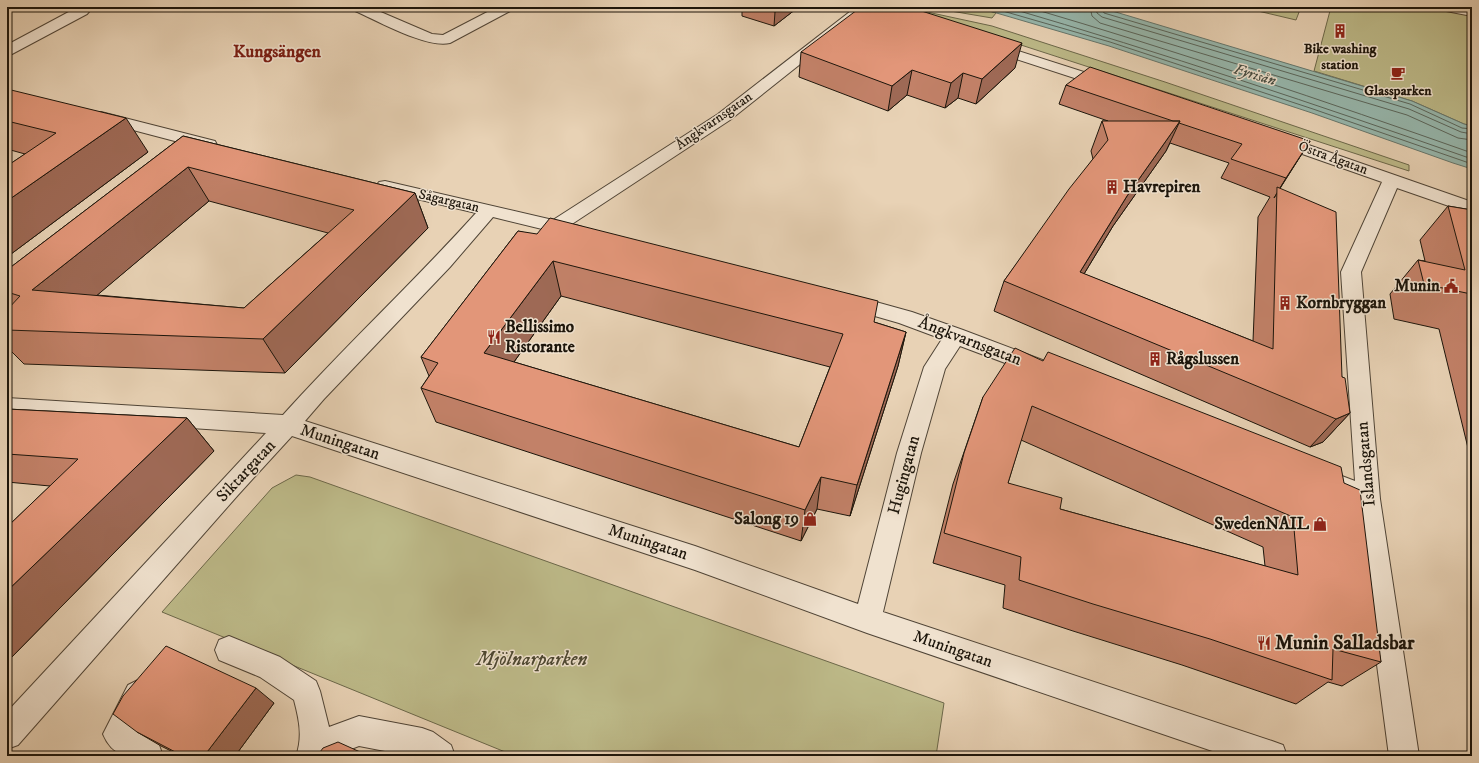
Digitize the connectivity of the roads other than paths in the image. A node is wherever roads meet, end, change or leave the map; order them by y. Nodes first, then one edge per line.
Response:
1 (86, 7) edge
2 (358, 7) edge
3 (507, 7) edge
4 (1446, 7) edge
5 (873, 8) edge
6 (1472, 12) edge
7 (976, 41) edge
8 (7, 51) edge
9 (1124, 90) edge
10 (84, 113) edge
11 (1261, 133) edge
12 (200, 142) junction
13 (222, 148) edge
14 (182, 155) edge
15 (1392, 180) junction
16 (367, 181) edge
17 (1472, 208) edge
18 (489, 210) junction
19 (557, 226) junction
20 (595, 236) edge
21 (830, 297) edge
22 (956, 335) junction
23 (1059, 375) edge
24 (7, 407) edge
25 (288, 425) junction
26 (1316, 476) edge
27 (1368, 498) junction
28 (867, 620) junction
29 (229, 650) dead end
30 (142, 688) edge
31 (7, 734) edge
32 (313, 752) edge
33 (148, 756) edge
34 (440, 756) edge
35 (1272, 756) edge
36 (1404, 756) edge

1 - 8 street
2 - 3 street
4 - 6 street
5 - 19 street, Ångkvarnsgatan
7 - 9 street
10 - 12 street
11 - 15 street, Östra Ågatan
12 - 13 street
12 - 14 street
15 - 17 street, Östra Ågatan
15 - 27 street, Islandsgatan
16 - 18 street, Sågargatan
18 - 19 street
18 - 25 street, Siktargatan
19 - 20 street
21 - 22 street, Ångkvarnsgatan
22 - 23 street, Ångkvarnsgatan
22 - 28 street, Hugingatan
24 - 25 street, Muningatan
25 - 28 street, Muningatan
25 - 31 street, Siktargatan
26 - 27 street
27 - 36 street, Islandsgatan
28 - 35 street, Muningatan
29 - 32 street
30 - 33 street
32 - 34 street

